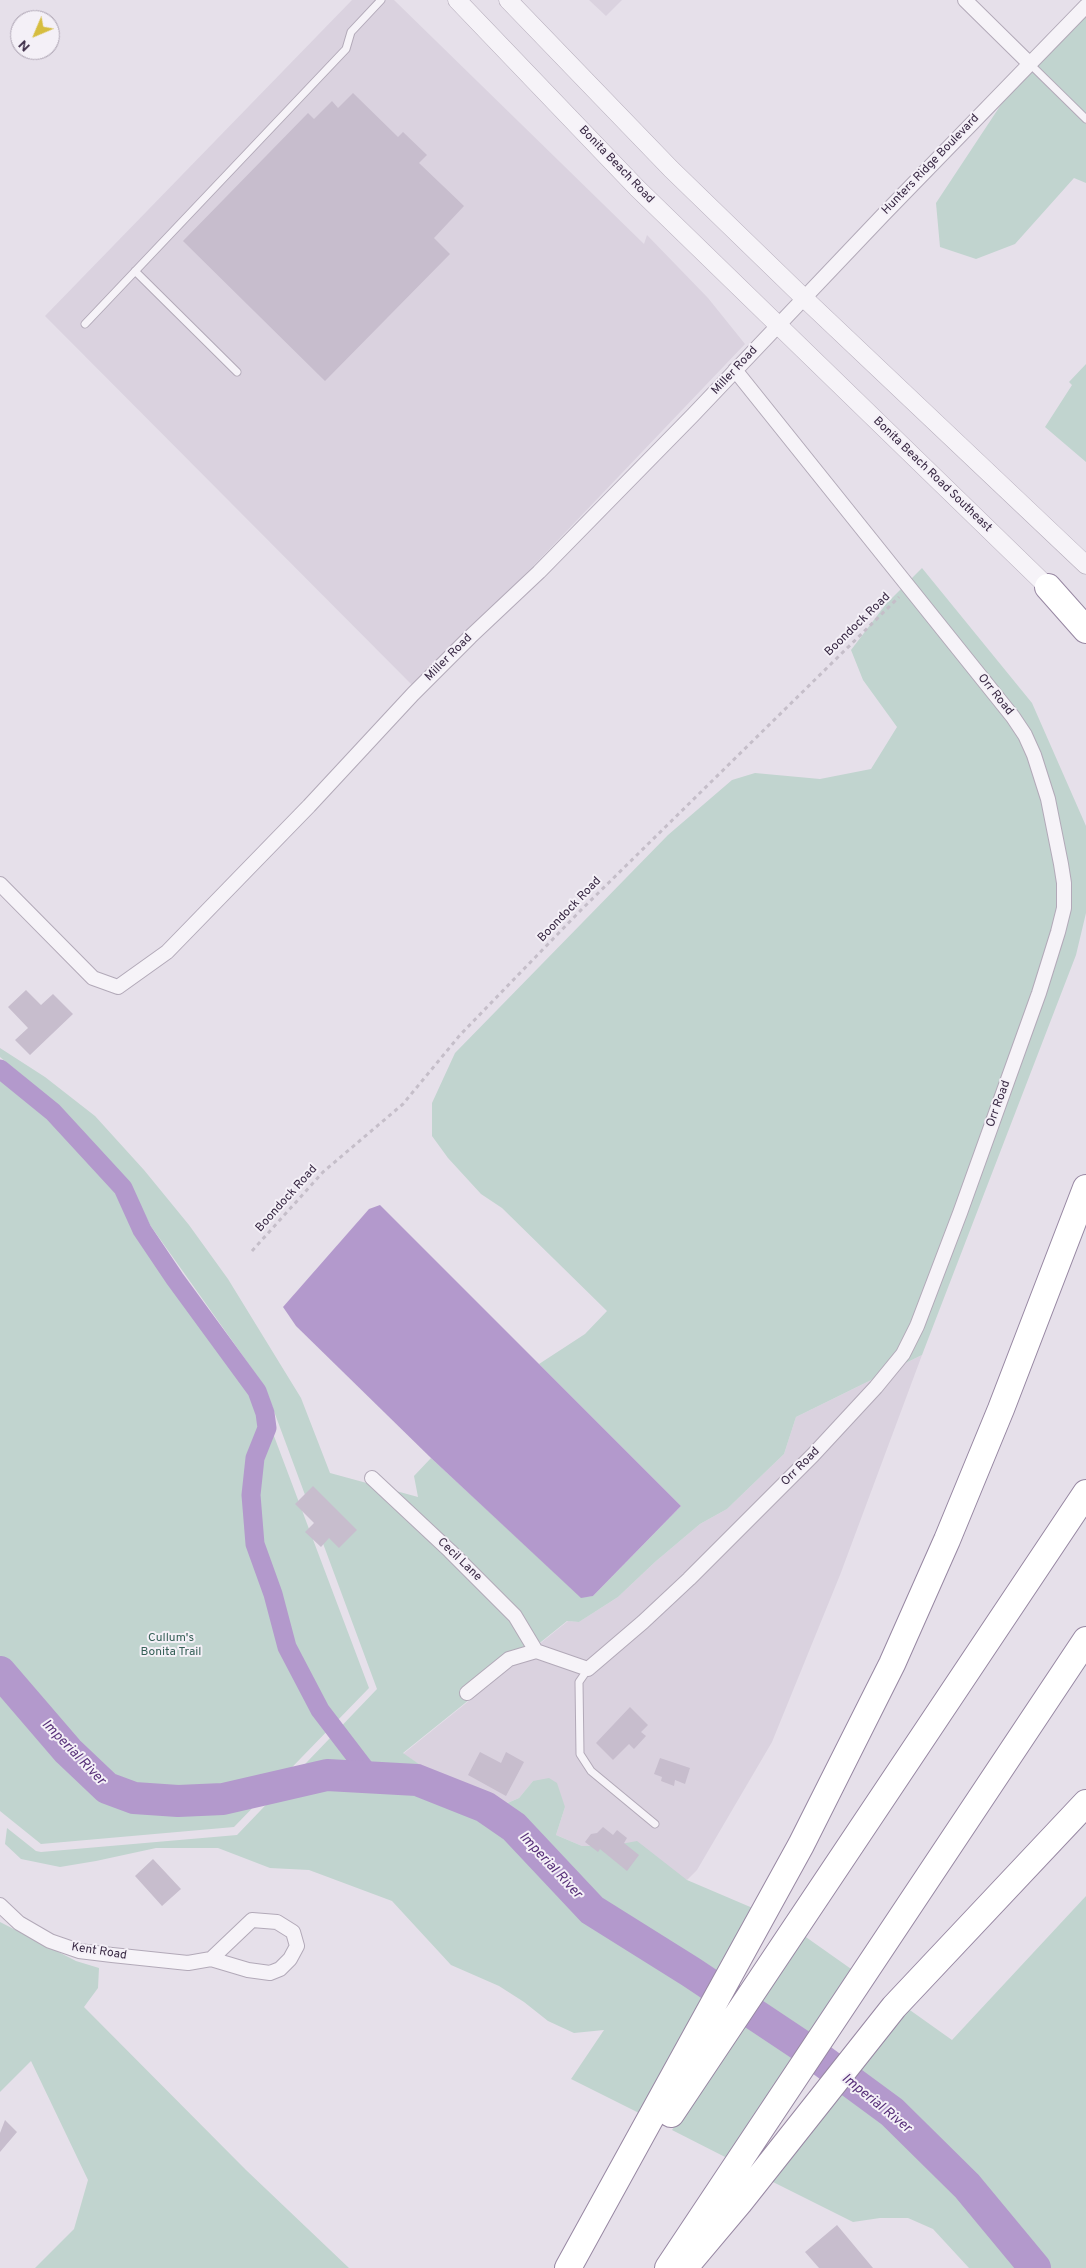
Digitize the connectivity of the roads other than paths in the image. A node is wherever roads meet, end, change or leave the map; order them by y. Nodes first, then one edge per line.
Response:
1 (381, 0) edge
2 (457, 0) edge
3 (508, 0) edge
4 (965, 0) edge
5 (1086, 6) edge
6 (1030, 64) junction
7 (1086, 119) edge
8 (135, 272) junction
9 (804, 298) junction
10 (85, 324) dead end
11 (778, 326) junction
12 (735, 370) junction
13 (237, 372) dead end
14 (1086, 566) edge
15 (1048, 587) junction
16 (1086, 624) edge
17 (1086, 630) edge
18 (0, 884) edge
19 (1086, 1188) edge
20 (372, 1478) dead end
21 (1086, 1493) edge
22 (1086, 1640) edge
23 (536, 1651) junction
24 (588, 1669) junction
25 (467, 1693) dead end
26 (1086, 1803) edge
27 (655, 1824) dead end
28 (0, 1906) edge
29 (211, 1959) junction
30 (647, 2140) junction
31 (730, 2196) junction
32 (568, 2268) edge
33 (668, 2268) edge
34 (684, 2268) edge

1 - 8 lane
2 - 11 street, Bonita Beach Road
3 - 9 street
4 - 6 street
5 - 6 street, Hunters Ridge Boulevard
6 - 7 lane
6 - 9 street, Hunters Ridge Boulevard
8 - 10 lane
8 - 13 lane
9 - 11 street, Hunters Ridge Boulevard
9 - 14 street
11 - 12 street, Miller Road
11 - 15 street, Bonita Beach Road Southeast
12 - 18 street, Miller Road
12 - 24 street, Orr Road
15 - 16 street, Bonita Beach Road Southeast
15 - 17 highway
19 - 30 highway
20 - 23 street, Cecil Lane
21 - 30 highway
22 - 31 highway
23 - 24 street
23 - 25 street
24 - 27 lane
26 - 31 highway
28 - 29 street, Kent Road
29 - 29 street, Kent Road
30 - 32 highway
31 - 33 highway
31 - 34 highway

